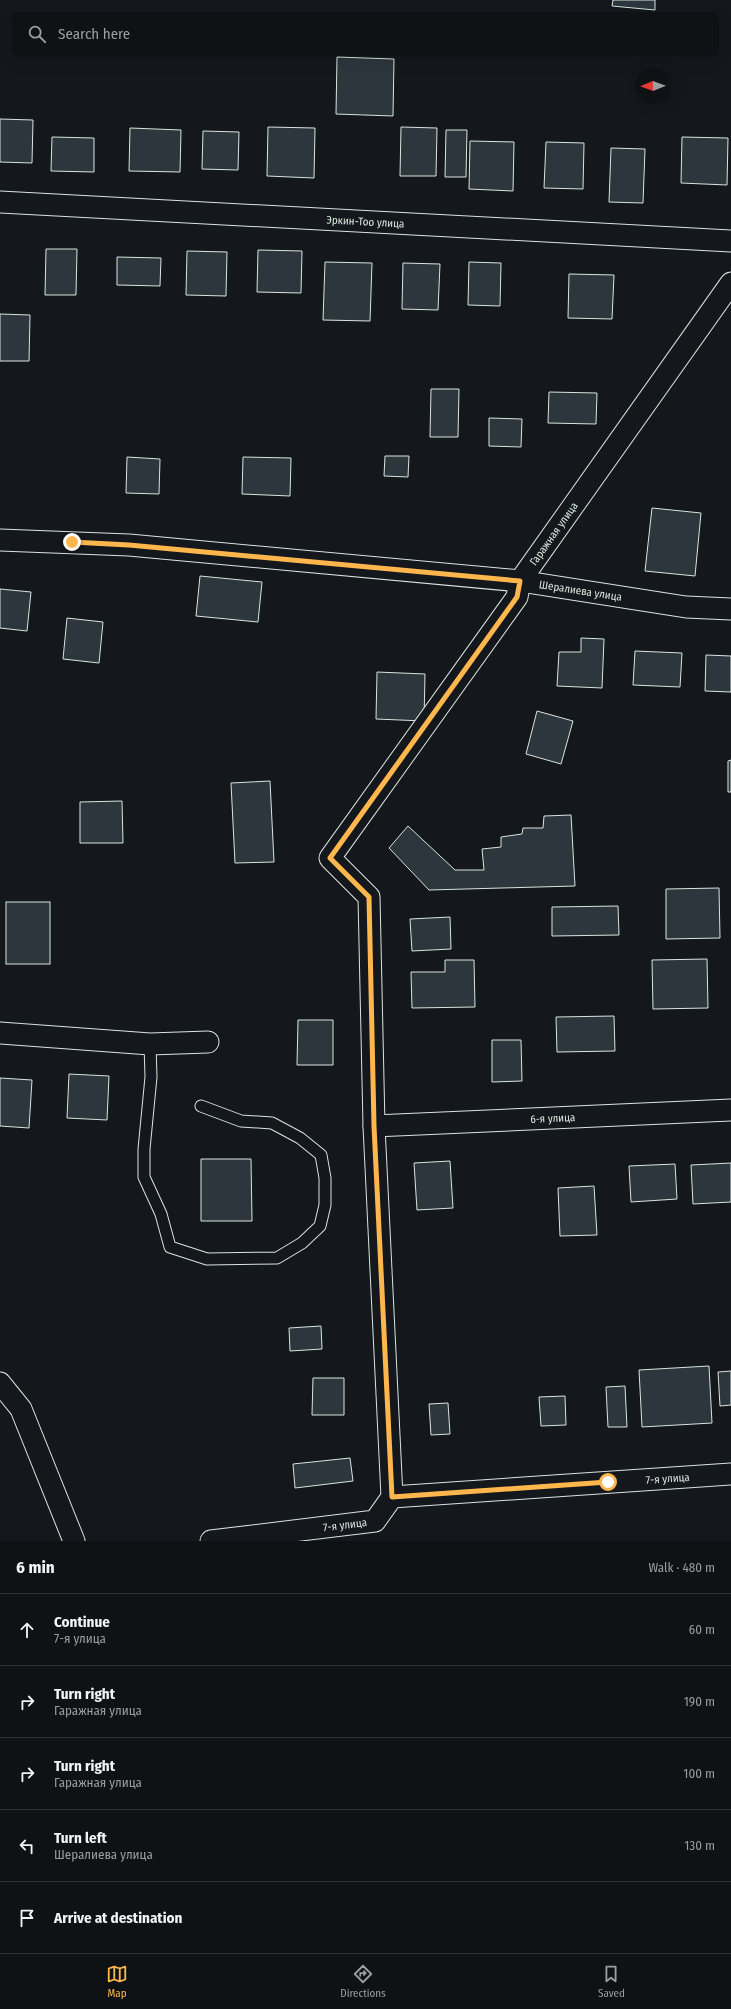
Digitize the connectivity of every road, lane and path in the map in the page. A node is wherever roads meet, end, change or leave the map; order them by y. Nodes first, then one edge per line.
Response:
1 (0, 202) edge
2 (731, 241) edge
3 (731, 283) edge
4 (0, 540) edge
5 (520, 581) junction
6 (731, 609) edge
7 (0, 1033) edge
8 (208, 1042) dead end
9 (150, 1044) junction
10 (202, 1106) dead end
11 (731, 1110) edge
12 (374, 1126) junction
13 (0, 1382) edge
14 (731, 1474) edge
15 (392, 1497) junction
16 (74, 1541) edge
17 (211, 1541) edge

1 - 2 street, Эркин-Тоо улица
3 - 5 street, Гаражная улица
4 - 5 street, Шералиева улица
5 - 6 street, Шералиева улица
5 - 12 street, Гаражная улица
7 - 9 street
8 - 9 street
9 - 10 lane
11 - 12 street, 6-я улица
12 - 15 street, Гаражная улица
13 - 16 street
14 - 15 street, 7-я улица
15 - 17 street, 7-я улица

